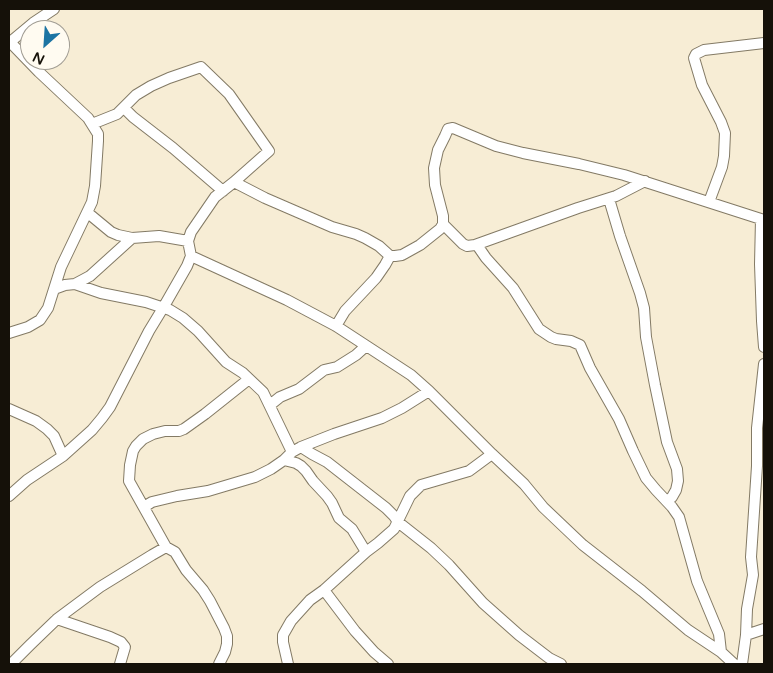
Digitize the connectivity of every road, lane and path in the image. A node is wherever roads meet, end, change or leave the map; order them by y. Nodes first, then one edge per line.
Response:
1 (54, 9) edge
2 (9, 43) edge
3 (764, 43) edge
4 (124, 108) junction
5 (92, 124) junction
6 (645, 181) junction
7 (234, 182) junction
8 (223, 191) junction
9 (609, 198) junction
10 (709, 202) junction
11 (88, 213) junction
12 (763, 220) edge
13 (443, 224) junction
14 (132, 238) junction
15 (188, 241) junction
16 (477, 245) junction
17 (191, 256) junction
18 (390, 256) junction
19 (75, 284) junction
20 (54, 289) junction
21 (164, 308) junction
22 (336, 326) junction
23 (9, 333) edge
24 (366, 346) junction
25 (764, 347) edge
26 (764, 364) edge
27 (249, 379) junction
28 (429, 391) junction
29 (270, 405) junction
30 (9, 409) edge
31 (297, 449) junction
32 (492, 454) junction
33 (63, 456) junction
34 (284, 460) junction
35 (761, 467) edge
36 (9, 496) edge
37 (666, 500) junction
38 (145, 509) junction
39 (398, 522) junction
40 (166, 547) junction
41 (366, 552) junction
42 (324, 590) junction
43 (57, 619) junction
44 (764, 629) edge
45 (746, 635) junction
46 (721, 652) junction
47 (548, 661) edge
48 (11, 664) edge
49 (120, 664) edge
50 (219, 664) edge
51 (288, 664) edge
52 (388, 664) edge
53 (560, 664) edge
54 (734, 664) edge
55 (742, 664) edge

1 - 2 street
2 - 5 street
3 - 10 street
4 - 5 street
4 - 7 street
4 - 8 street
5 - 11 street
6 - 9 street
6 - 10 street
6 - 13 street
7 - 8 street
7 - 18 street
8 - 15 street
9 - 16 street
9 - 37 street
10 - 12 street
11 - 14 street
11 - 20 street
12 - 25 street
13 - 16 street
13 - 18 street
14 - 15 street
14 - 19 street
15 - 17 street
16 - 37 street
17 - 21 street
17 - 22 street
18 - 22 street
19 - 20 street
19 - 21 street
20 - 23 street
21 - 27 street
21 - 33 street
22 - 24 street
24 - 28 street
24 - 29 street
26 - 35 street
27 - 29 street
27 - 38 street
28 - 31 street
28 - 32 street
29 - 31 street
30 - 33 street
31 - 34 street
31 - 39 street
32 - 39 street
32 - 46 street
33 - 36 street
34 - 38 street
34 - 41 street
35 - 45 street
37 - 46 street
38 - 40 street
39 - 41 street
39 - 47 street
40 - 43 street
40 - 50 street
41 - 42 street
42 - 51 street
42 - 52 street
43 - 48 street
43 - 49 street
44 - 45 street
45 - 55 street
46 - 54 street
47 - 53 street

